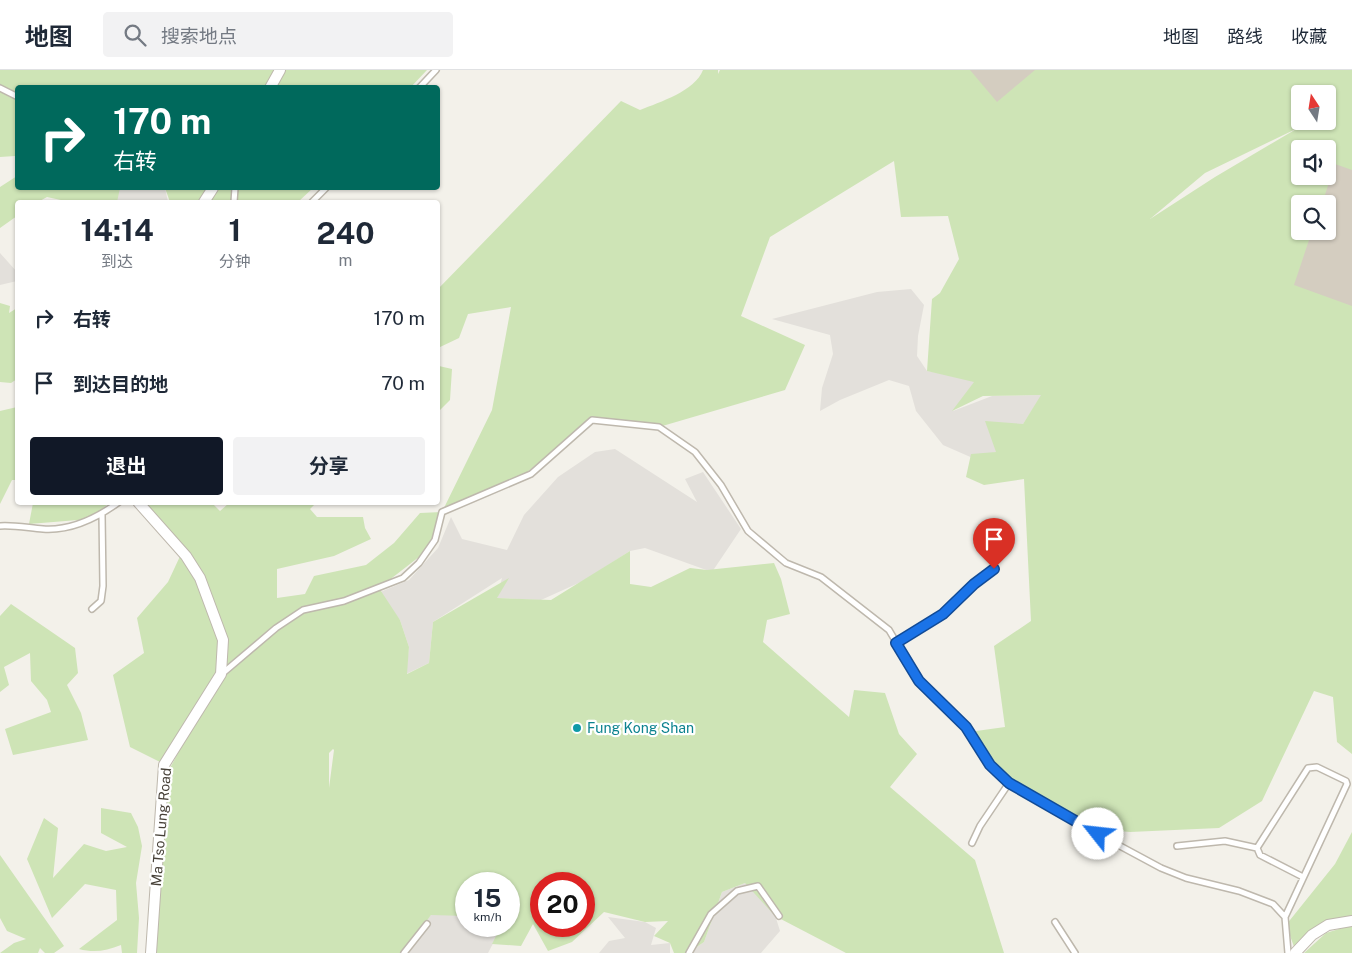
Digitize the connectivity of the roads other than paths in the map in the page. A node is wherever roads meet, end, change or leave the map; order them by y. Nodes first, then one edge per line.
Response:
1 (280, 70) edge
2 (436, 70) edge
3 (272, 85) edge
4 (422, 85) edge
5 (0, 88) edge
6 (15, 96) edge
7 (324, 190) edge
8 (314, 200) edge
9 (115, 505) edge
10 (141, 505) edge
11 (102, 514) junction
12 (0, 526) edge
13 (994, 569) dead end
14 (92, 609) dead end
15 (896, 643) junction
16 (222, 674) junction
17 (1009, 783) junction
18 (972, 843) dead end
19 (1177, 846) dead end
20 (1258, 848) junction
21 (1303, 877) junction
22 (779, 916) dead end
23 (1285, 917) junction
24 (1352, 921) edge
25 (1055, 922) dead end
26 (426, 924) dead end
27 (151, 953) edge
28 (404, 953) edge
29 (690, 953) edge
30 (1075, 953) edge
31 (1288, 953) edge
32 (1295, 953) edge

1 - 3 street
2 - 4 lane
5 - 6 lane
7 - 8 lane
9 - 11 lane
10 - 16 street
11 - 12 lane
11 - 14 lane
13 - 15 lane
15 - 16 lane
15 - 17 lane
16 - 27 street, Ma Tso Lung Road
17 - 18 lane
17 - 23 lane
19 - 20 lane
20 - 21 lane
20 - 21 lane
21 - 23 lane
22 - 29 lane
23 - 31 lane
24 - 32 street
25 - 30 lane
26 - 28 lane

